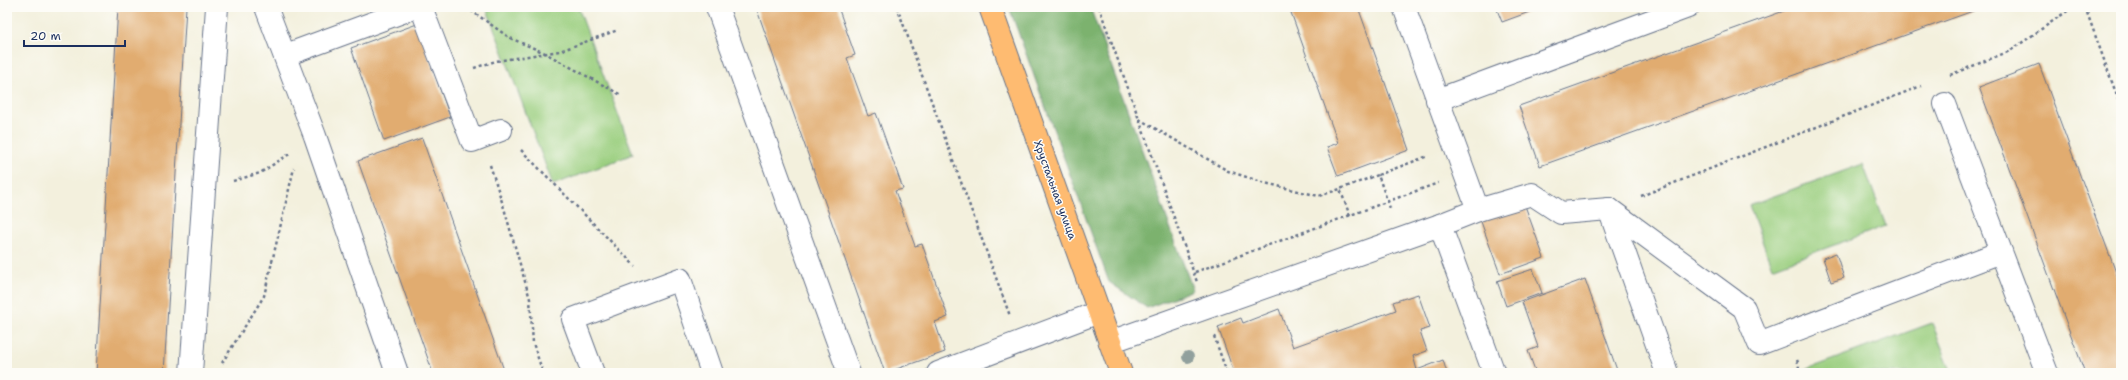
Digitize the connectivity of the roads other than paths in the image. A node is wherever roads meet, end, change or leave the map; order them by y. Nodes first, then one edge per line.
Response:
1 (217, 7) edge
2 (266, 7) edge
3 (416, 7) edge
4 (421, 7) edge
5 (717, 7) edge
6 (990, 7) edge
7 (1404, 7) edge
8 (1688, 7) edge
9 (286, 55) junction
10 (1437, 100) junction
11 (1945, 104) dead end
12 (501, 130) road end
13 (1609, 209) junction
14 (1478, 210) junction
15 (1440, 225) junction
16 (2001, 252) junction
17 (1099, 312) junction
18 (1110, 342) junction
19 (191, 373) edge
20 (397, 373) edge
21 (593, 373) edge
22 (712, 373) edge
23 (849, 373) edge
24 (938, 373) edge
25 (1121, 373) edge
26 (1494, 373) edge
27 (1667, 373) edge
28 (2047, 373) edge

1 - 19 lane
2 - 9 lane
3 - 9 lane
4 - 12 lane
5 - 23 lane
6 - 17 main road, Хрустальная улица
7 - 10 lane
8 - 10 lane
9 - 20 lane
10 - 14 lane
11 - 16 lane
13 - 14 lane
13 - 16 lane
13 - 27 lane
14 - 15 lane
15 - 18 lane
15 - 26 lane
16 - 28 lane
17 - 18 main road, Хрустальная улица
17 - 24 lane
18 - 25 main road, Хрустальная улица
21 - 22 lane

